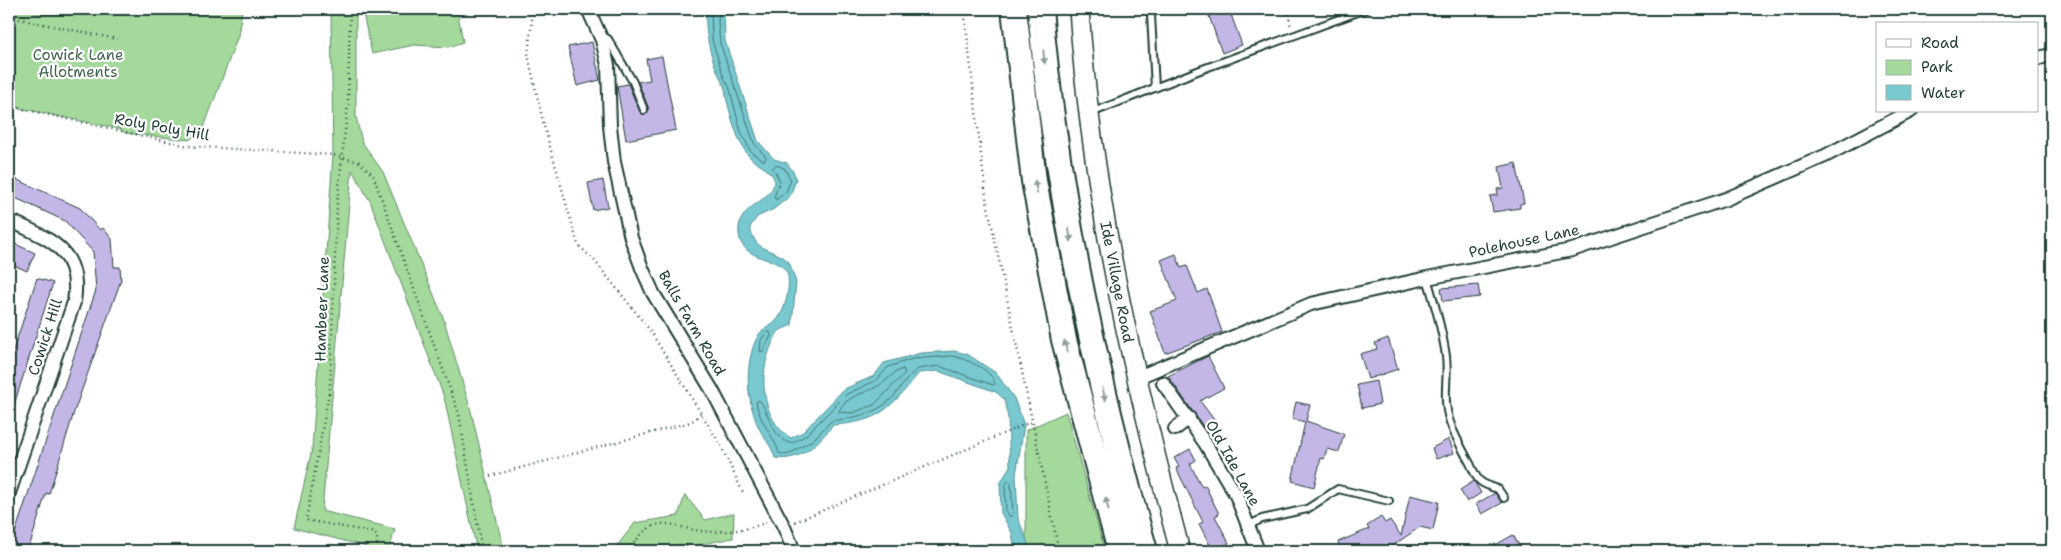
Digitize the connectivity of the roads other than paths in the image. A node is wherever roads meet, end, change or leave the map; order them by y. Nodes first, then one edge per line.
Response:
1 (588, 9) edge
2 (1014, 9) edge
3 (1040, 9) edge
4 (1080, 9) edge
5 (1153, 9) edge
6 (1366, 9) edge
7 (598, 33) junction
8 (2052, 54) edge
9 (2038, 60) edge
10 (1155, 88) junction
11 (644, 110) dead end
12 (1909, 112) edge
13 (1090, 113) junction
14 (9, 220) edge
15 (1427, 278) junction
16 (1136, 378) junction
17 (1163, 383) dead end
18 (1189, 418) junction
19 (1175, 428) dead end
20 (9, 493) edge
21 (1504, 498) dead end
22 (1389, 501) dead end
23 (1248, 525) junction
24 (794, 551) edge
25 (1120, 551) edge
26 (1146, 551) edge
27 (1180, 551) edge
28 (1258, 551) edge

1 - 7 street, Balls Farm Road
25 -> 2 highway
3 -> 26 highway
4 - 13 street, Ide Village Road
5 - 10 lane
6 - 10 lane
7 - 11 lane
7 - 24 street, Balls Farm Road
8 - 9 street
10 - 13 lane
12 - 15 street, Polehouse Lane
13 - 16 street, Ide Village Road
14 - 20 street, Cowick Hill
15 - 16 street, Polehouse Lane
15 - 21 lane
16 - 27 street, Ide Village Road
17 - 18 street, Old Ide Lane
18 - 19 street, Old Ide Lane
18 - 23 street, Old Ide Lane
22 - 23 lane
23 - 28 street, Old Ide Lane

